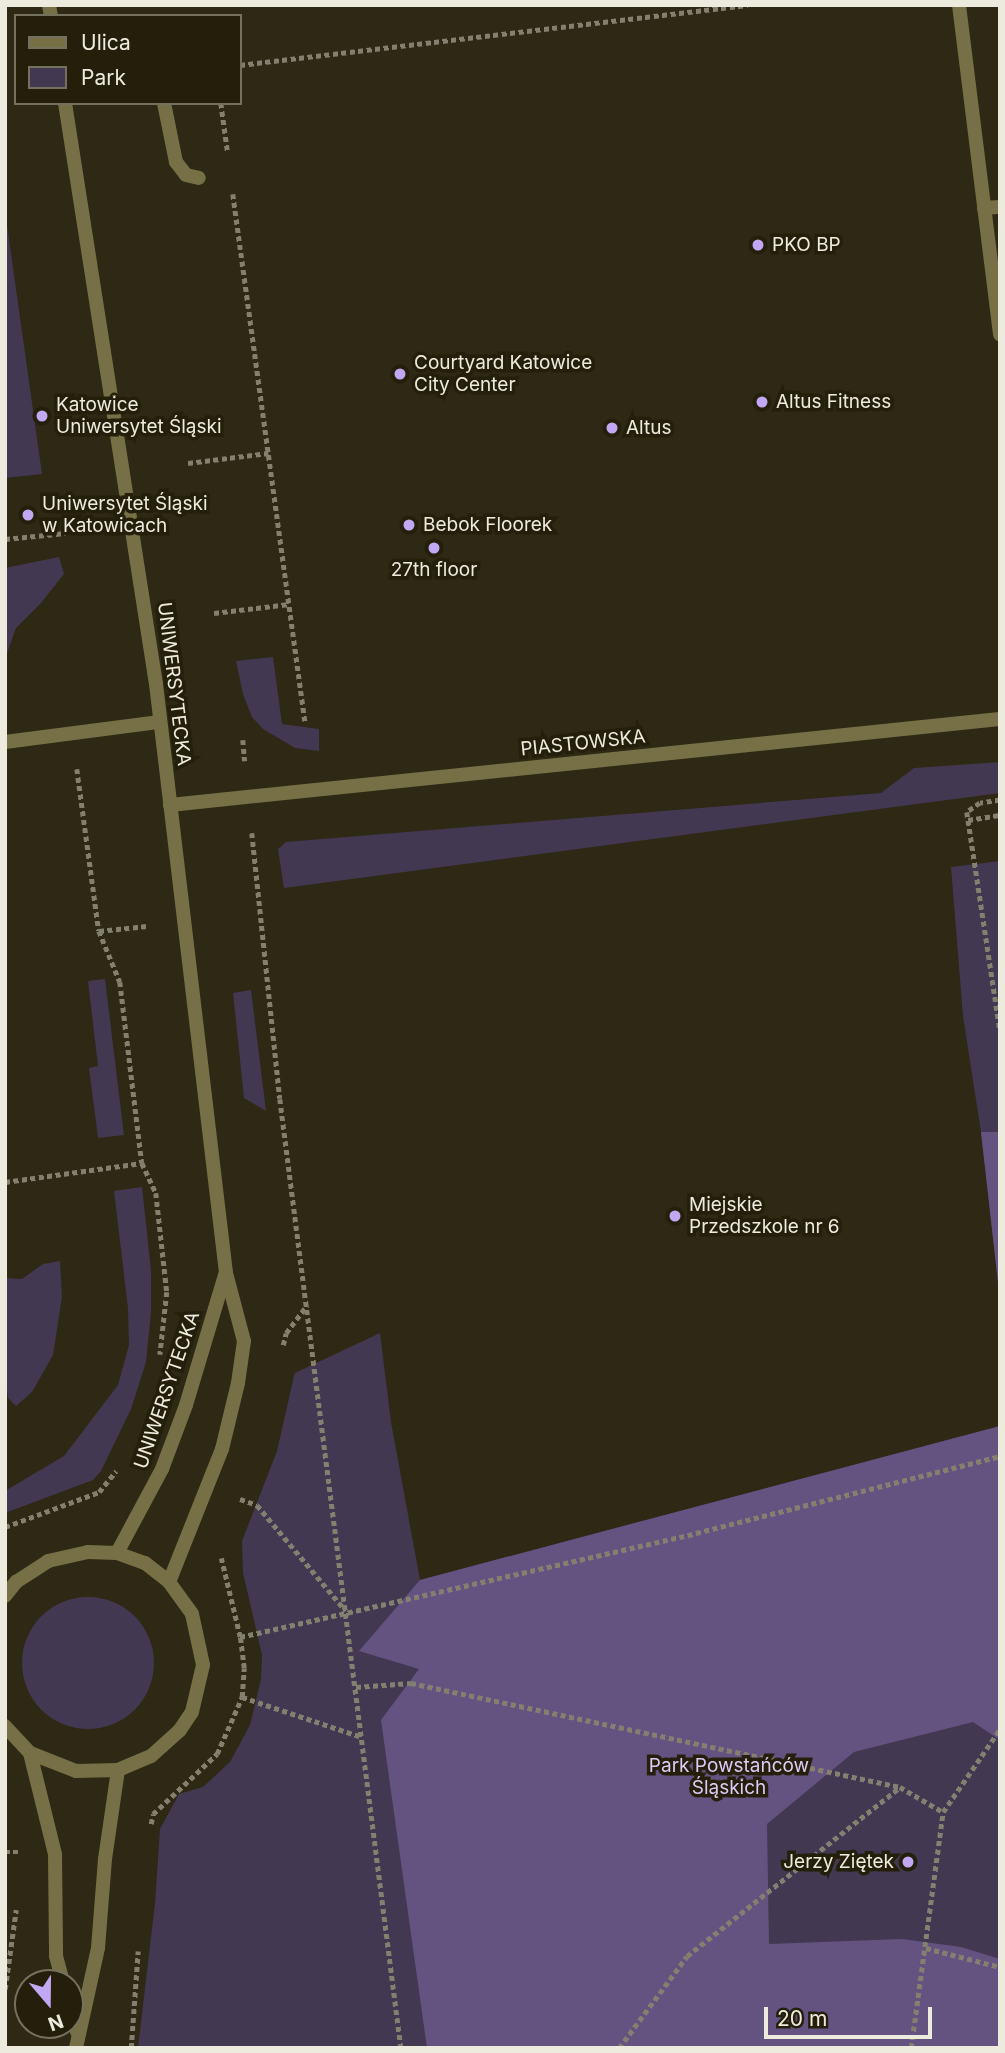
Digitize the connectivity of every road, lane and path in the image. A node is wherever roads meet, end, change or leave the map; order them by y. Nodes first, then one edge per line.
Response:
1 (747, 5) edge
2 (958, 5) edge
3 (242, 65) edge
4 (65, 105) edge
5 (164, 105) edge
6 (221, 105) edge
7 (228, 157) dead end
8 (200, 178) dead end
9 (232, 184) dead end
10 (1000, 206) edge
11 (984, 208) junction
12 (1000, 334) edge
13 (268, 453) junction
14 (188, 463) dead end
15 (66, 533) dead end
16 (5, 539) edge
17 (289, 604) junction
18 (214, 613) dead end
19 (1000, 719) edge
20 (305, 721) dead end
21 (160, 722) junction
22 (5, 742) edge
23 (76, 764) dead end
24 (1000, 800) edge
25 (170, 806) junction
26 (1000, 815) edge
27 (968, 820) junction
28 (259, 914) dead end
29 (145, 926) dead end
30 (99, 931) junction
31 (1000, 1030) edge
32 (142, 1163) junction
33 (5, 1182) edge
34 (226, 1273) junction
35 (160, 1359) dead end
36 (1000, 1456) edge
37 (117, 1553) junction
38 (169, 1582) junction
39 (5, 1596) edge
40 (346, 1611) junction
41 (240, 1637) dead end
42 (356, 1687) junction
43 (242, 1697) dead end
44 (5, 1726) edge
45 (1000, 1729) edge
46 (362, 1737) junction
47 (30, 1753) junction
48 (118, 1770) junction
49 (900, 1787) junction
50 (943, 1812) junction
51 (19, 1839) dead end
52 (19, 1865) dead end
53 (16, 1905) dead end
54 (926, 1948) junction
55 (1000, 1967) edge
56 (59, 1969) edge
57 (5, 1989) edge
58 (77, 2040) edge
59 (401, 2048) edge
60 (620, 2048) edge
61 (911, 2048) edge

1 - 3 path
2 - 11 street
4 - 21 street, UNIWERSYTECKA
5 - 8 street
6 - 7 path
9 - 13 path
10 - 11 street
11 - 12 street
13 - 14 path
13 - 17 path
15 - 16 path
17 - 18 path
17 - 20 path
19 - 25 street, PIASTOWSKA
21 - 22 street
21 - 25 street, UNIWERSYTECKA
23 - 30 path
24 - 27 path
25 - 34 street, UNIWERSYTECKA
26 - 27 path
27 - 31 path
28 - 40 path
29 - 30 path
30 - 32 path
32 - 33 path
32 - 35 path
34 - 37 street, UNIWERSYTECKA
34 - 38 street, UNIWERSYTECKA
36 - 40 path
37 - 38 street
37 - 39 street
38 - 48 street
40 - 41 path
40 - 42 path
42 - 46 path
42 - 49 path
43 - 46 path
44 - 47 street
45 - 50 path
46 - 59 path
47 - 48 street
47 - 56 street
48 - 58 street
49 - 50 path
49 - 60 path
50 - 54 path
51 - 52 path
53 - 57 path
54 - 55 path
54 - 61 path

